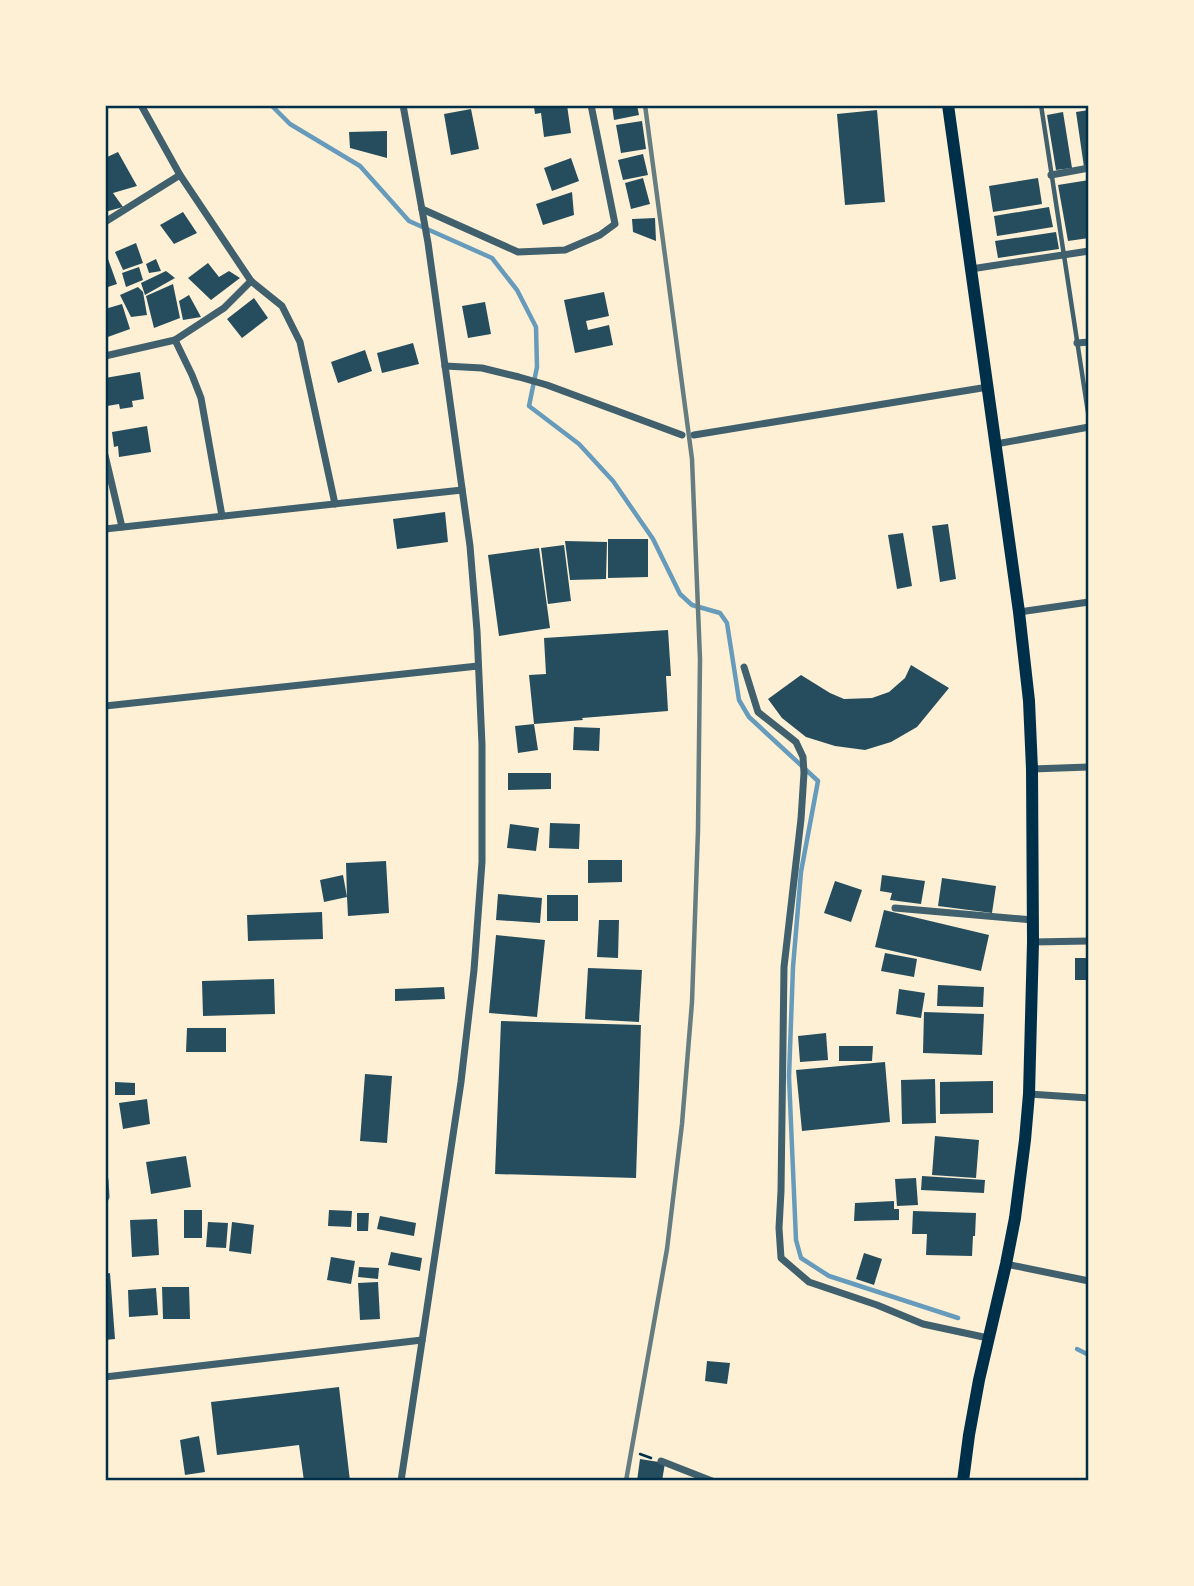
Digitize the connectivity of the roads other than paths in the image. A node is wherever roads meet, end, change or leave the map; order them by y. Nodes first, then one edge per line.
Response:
1 (141, 105) edge
2 (403, 105) edge
3 (591, 105) edge
4 (948, 105) edge
5 (1041, 105) edge
6 (1089, 168) edge
7 (180, 175) junction
8 (1051, 175) junction
9 (422, 209) junction
10 (105, 222) edge
11 (1089, 251) edge
12 (1063, 255) junction
13 (971, 269) junction
14 (251, 281) junction
15 (175, 340) junction
16 (1089, 342) edge
17 (1077, 343) junction
18 (105, 356) edge
19 (445, 366) junction
20 (988, 387) junction
21 (1089, 419) edge
22 (1089, 427) edge
23 (682, 435) dead end
24 (694, 435) dead end
25 (996, 444) junction
26 (105, 455) edge
27 (462, 490) junction
28 (335, 504) junction
29 (222, 516) junction
30 (122, 527) junction
31 (105, 528) edge
32 (1089, 602) edge
33 (1019, 612) junction
34 (478, 666) junction
35 (744, 667) dead end
36 (105, 706) edge
37 (1089, 768) edge
38 (1032, 769) junction
39 (895, 908) dead end
40 (1033, 920) junction
41 (1089, 941) edge
42 (1032, 942) junction
43 (1029, 1094) junction
44 (1089, 1098) edge
45 (105, 1180) edge
46 (105, 1199) edge
47 (1006, 1264) junction
48 (1089, 1281) edge
49 (989, 1336) junction
50 (422, 1340) junction
51 (105, 1377) edge
52 (661, 1461) dead end
53 (401, 1481) edge
54 (712, 1481) edge
55 (963, 1481) edge

1 - 7 street
2 - 9 street
3 - 9 street
4 - 13 main road
5 - 8 lane
6 - 8 street
7 - 10 street
7 - 14 street
8 - 12 lane
9 - 19 street
11 - 12 street
12 - 13 street
12 - 17 lane
13 - 20 main road
14 - 15 street
14 - 28 street
15 - 18 street
15 - 29 street
16 - 17 street
17 - 21 lane
19 - 23 street
19 - 27 street
20 - 24 street
20 - 25 main road
22 - 25 street
25 - 33 main road
26 - 30 street
27 - 28 street
27 - 34 street
28 - 29 street
29 - 30 street
30 - 31 street
32 - 33 street
33 - 38 main road
34 - 36 street
34 - 50 street
35 - 49 street
37 - 38 street
38 - 40 main road
39 - 40 street
40 - 42 main road
41 - 42 street
42 - 43 main road
43 - 44 street
43 - 47 main road
45 - 46 street
47 - 48 street
47 - 49 main road
49 - 55 main road
50 - 51 street
50 - 53 street
52 - 54 street

